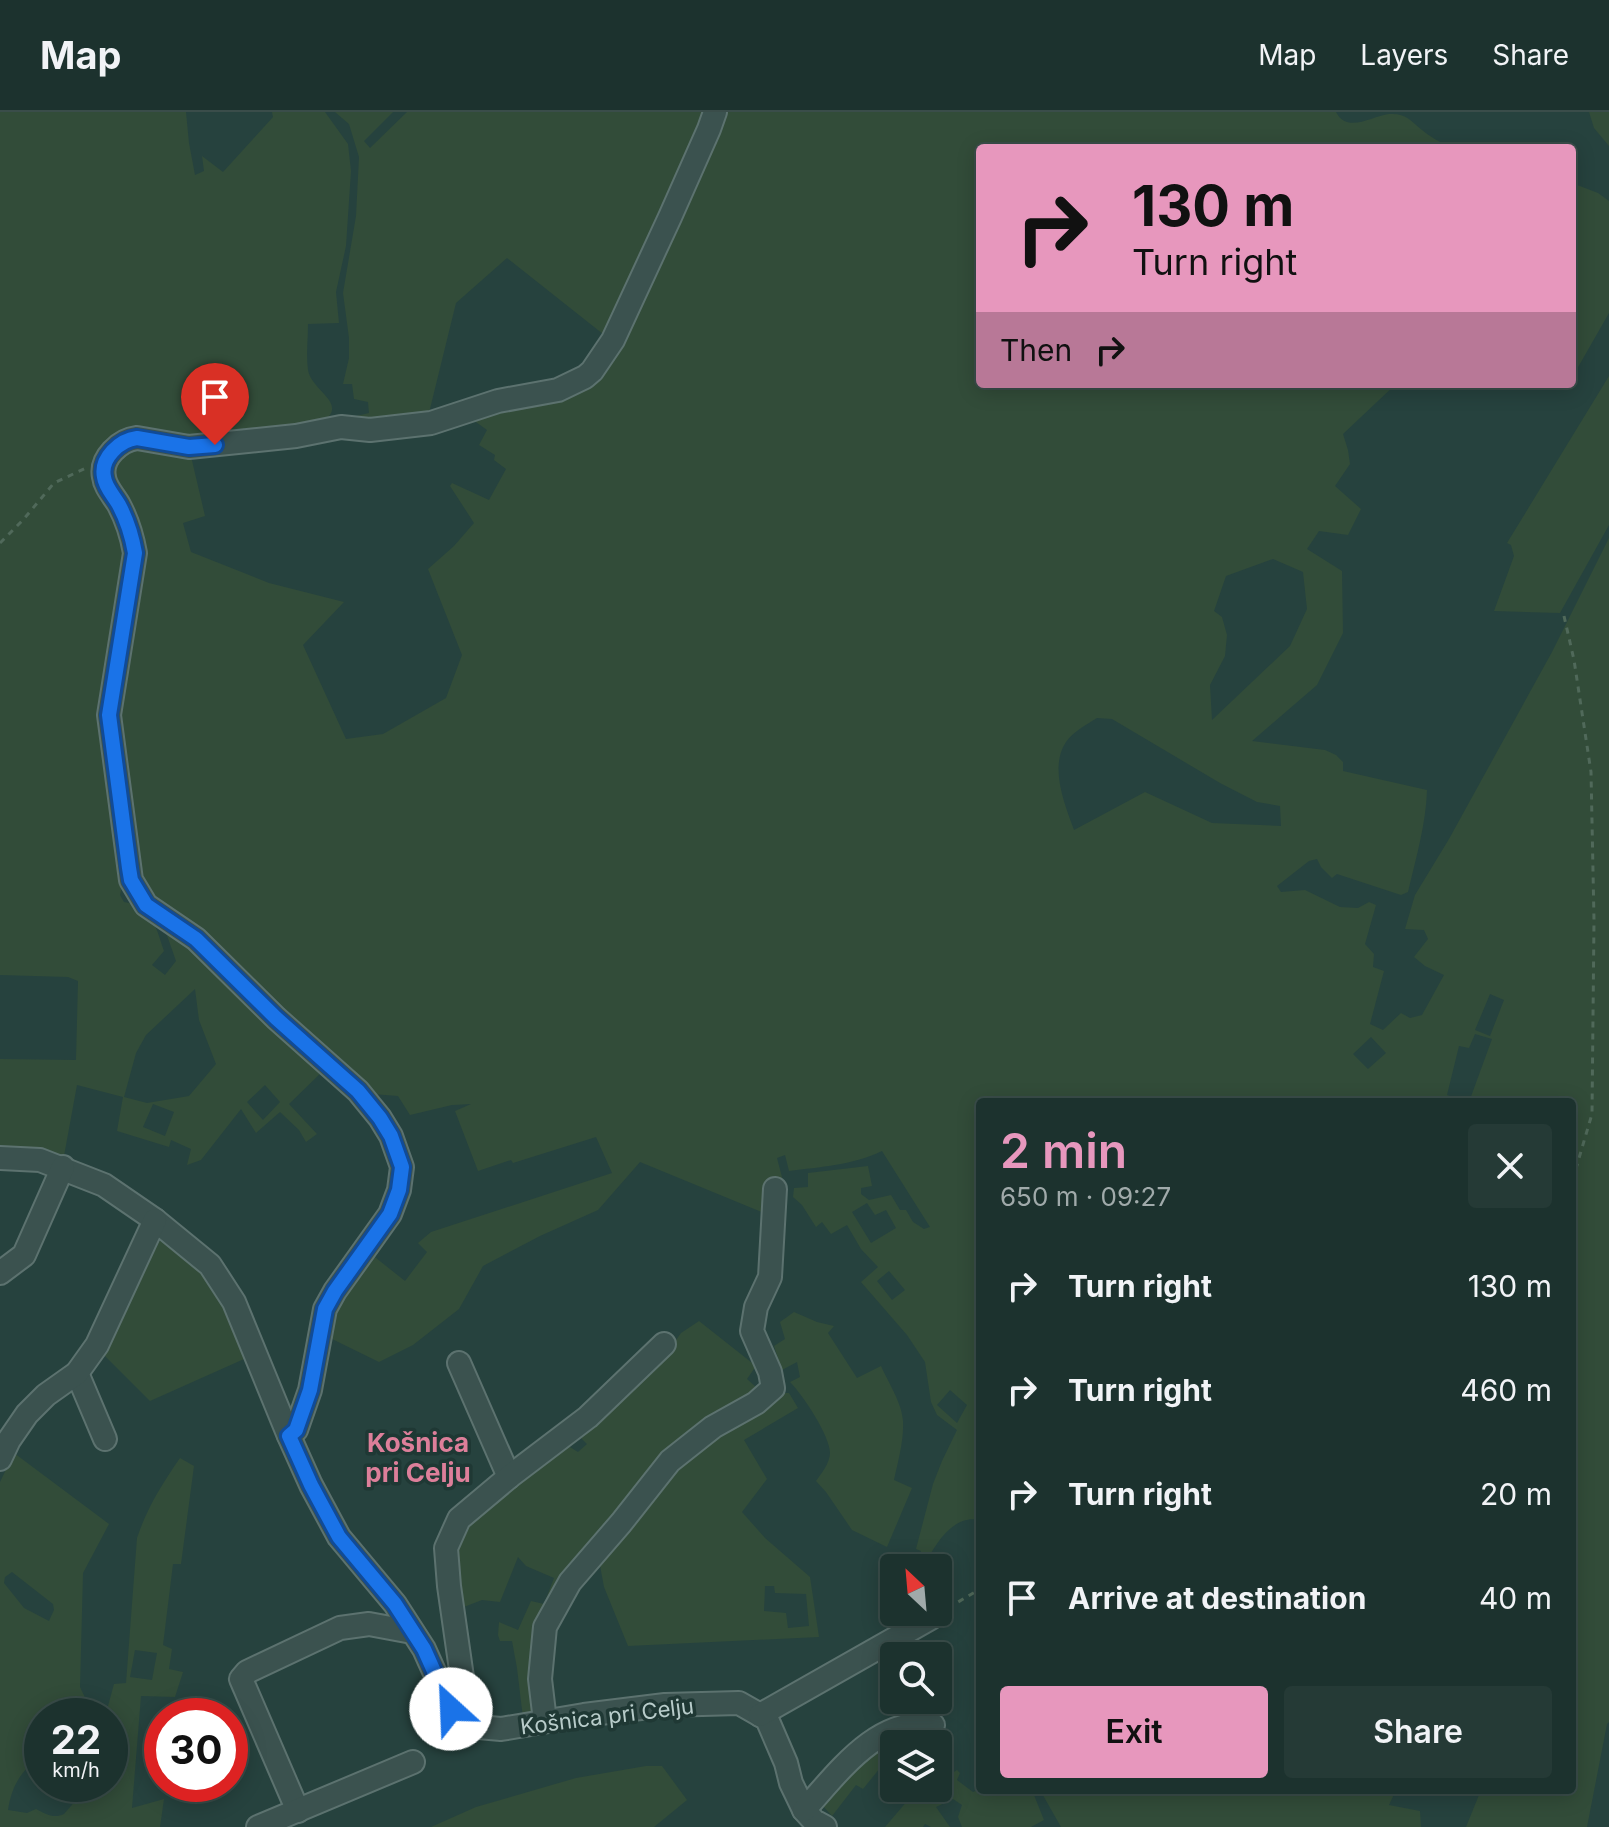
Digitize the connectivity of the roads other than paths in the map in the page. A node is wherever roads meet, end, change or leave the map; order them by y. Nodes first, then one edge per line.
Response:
1 (715, 112) edge
2 (0, 1158) edge
3 (63, 1167) junction
4 (775, 1189) dead end
5 (155, 1220) junction
6 (0, 1273) edge
7 (664, 1344) dead end
8 (459, 1363) dead end
9 (77, 1373) junction
10 (289, 1436) junction
11 (105, 1439) dead end
12 (0, 1459) edge
13 (509, 1477) junction
14 (917, 1626) edge
15 (412, 1632) junction
16 (760, 1715) junction
17 (545, 1721) junction
18 (933, 1725) dead end
19 (476, 1727) junction
20 (413, 1762) dead end
21 (804, 1810) junction
22 (298, 1811) junction
23 (258, 1827) edge
24 (825, 1827) edge

1 - 10 street
2 - 3 street
3 - 5 street
3 - 6 street
4 - 17 street
5 - 9 street
5 - 10 street
7 - 13 street
8 - 13 street
9 - 11 street
9 - 12 street
10 - 15 street
13 - 19 street
14 - 16 street
15 - 19 street
15 - 22 street
16 - 17 street, Košnica pri Celju
16 - 21 street
17 - 19 street, Košnica pri Celju
18 - 21 street
20 - 22 street
21 - 24 street
22 - 23 street

